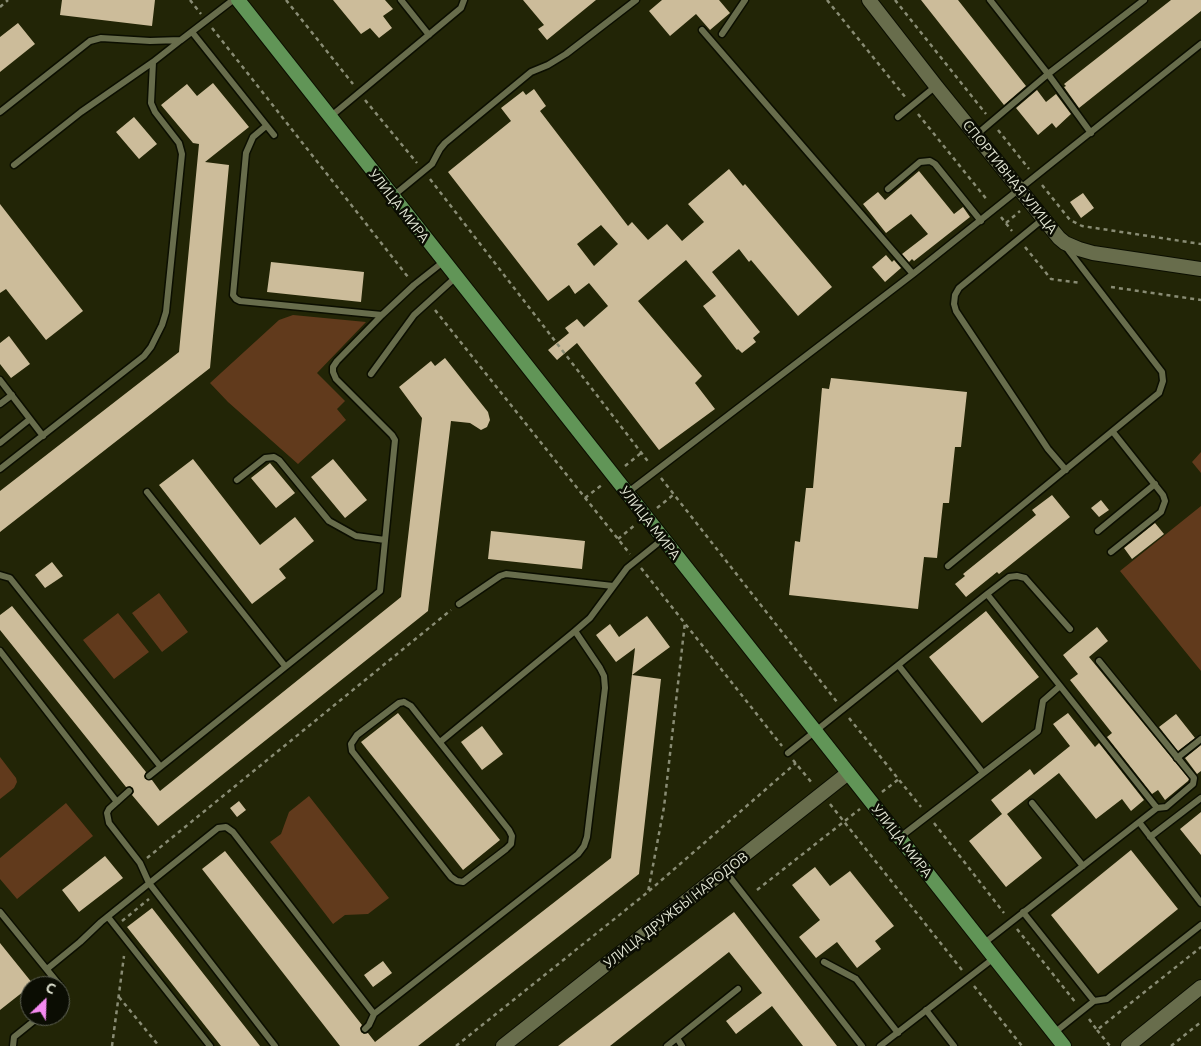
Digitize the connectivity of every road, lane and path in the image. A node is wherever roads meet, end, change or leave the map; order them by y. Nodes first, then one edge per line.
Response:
1 (8, 0) edge
2 (190, 0) edge
3 (233, 0) edge
4 (238, 0) edge
5 (401, 0) edge
6 (464, 0) edge
7 (636, 0) edge
8 (745, 0) edge
9 (827, 0) edge
10 (869, 0) edge
11 (896, 0) edge
12 (990, 0) edge
13 (1144, 0) edge
14 (0, 7) edge
15 (206, 20) junction
16 (702, 30) dead end
17 (192, 32) junction
18 (722, 34) dead end
19 (428, 35) junction
20 (181, 40) junction
21 (1201, 44) edge
22 (153, 62) junction
23 (1048, 74) junction
24 (936, 86) junction
25 (912, 106) junction
26 (0, 112) edge
27 (898, 117) dead end
28 (329, 118) junction
29 (991, 122) junction
30 (266, 126) junction
31 (1091, 133) junction
32 (274, 135) dead end
33 (976, 135) junction
34 (14, 165) dead end
35 (424, 172) junction
36 (1035, 177) junction
37 (888, 189) dead end
38 (1020, 190) junction
39 (392, 197) junction
40 (995, 210) junction
41 (1043, 219) junction
42 (981, 221) junction
43 (1059, 238) junction
44 (1018, 239) junction
45 (1201, 244) edge
46 (443, 262) junction
47 (1201, 269) edge
48 (914, 274) junction
49 (456, 277) junction
50 (1094, 284) junction
51 (414, 285) junction
52 (1201, 300) edge
53 (428, 302) junction
54 (382, 315) junction
55 (371, 374) dead end
56 (0, 380) edge
57 (12, 395) junction
58 (0, 404) edge
59 (30, 419) junction
60 (1113, 432) junction
61 (43, 436) junction
62 (0, 443) edge
63 (0, 469) edge
64 (655, 470) junction
65 (1066, 470) junction
66 (236, 480) dead end
67 (1155, 484) junction
68 (147, 492) dead end
69 (626, 493) junction
70 (1098, 531) dead end
71 (663, 539) junction
72 (385, 540) junction
73 (1111, 552) dead end
74 (635, 561) junction
75 (948, 566) dead end
76 (0, 575) edge
77 (613, 586) junction
78 (986, 594) junction
79 (459, 604) joint
80 (685, 622) junction
81 (1070, 629) dead end
82 (575, 632) junction
83 (0, 651) edge
84 (1099, 661) dead end
85 (285, 666) junction
86 (898, 666) junction
87 (1060, 686) junction
88 (843, 710) junction
89 (815, 732) junction
90 (1201, 739) edge
91 (440, 742) junction
92 (788, 753) junction
93 (1177, 758) junction
94 (796, 763) junction
95 (160, 766) junction
96 (848, 773) junction
97 (983, 773) junction
98 (149, 776) dead end
99 (899, 779) junction
100 (130, 791) dead end
101 (822, 794) junction
102 (1201, 798) edge
103 (870, 801) junction
104 (117, 802) junction
105 (1032, 803) dead end
106 (1157, 808) junction
107 (928, 816) junction
108 (844, 822) junction
109 (1139, 822) junction
110 (1150, 837) junction
111 (899, 838) junction
112 (140, 863) junction
113 (1083, 866) junction
114 (725, 871) junction
115 (149, 883) junction
116 (757, 890) dead end
117 (648, 892) junction
118 (157, 893) junction
119 (1201, 903) edge
120 (0, 912) edge
121 (1023, 912) junction
122 (108, 917) junction
123 (1011, 922) junction
124 (1201, 925) edge
125 (115, 926) junction
126 (126, 940) junction
127 (983, 944) junction
128 (1201, 947) edge
129 (994, 958) junction
130 (824, 962) dead end
131 (47, 969) junction
132 (52, 976) edge
133 (968, 978) junction
134 (1201, 987) edge
135 (738, 989) dead end
136 (119, 997) junction
137 (1094, 1001) junction
138 (926, 1010) junction
139 (1082, 1010) junction
140 (374, 1014) junction
141 (1201, 1022) edge
142 (28, 1026) edge
143 (365, 1029) dead end
144 (1097, 1030) junction
145 (898, 1033) junction
146 (1054, 1034) junction
147 (676, 1038) junction
148 (13, 1046) edge
149 (112, 1046) edge
150 (159, 1046) edge
151 (210, 1046) edge
152 (276, 1046) edge
153 (456, 1046) edge
154 (503, 1046) edge
155 (667, 1046) edge
156 (682, 1046) edge
157 (862, 1046) edge
158 (880, 1046) edge
159 (954, 1046) edge
160 (1022, 1046) edge
161 (1064, 1046) edge
162 (1110, 1046) edge
163 (1128, 1046) edge
164 (1171, 1046) edge

1 - 14 path
2 - 15 path
3 - 15 lane
4 - 28 main road, УЛИЦА МИРА
5 - 19 lane
6 - 19 lane
7 - 35 lane
8 - 18 lane
9 - 25 path
10 - 24 street, СПОРТИВНАЯ УЛИЦА
11 - 29 path
12 - 23 lane
13 - 23 lane
15 - 17 lane
15 - 51 path
16 - 48 lane
17 - 20 lane
17 - 30 lane
19 - 28 lane
20 - 22 lane
20 - 26 lane
21 - 31 lane
22 - 34 lane
22 - 61 lane
23 - 29 lane
23 - 31 lane
24 - 25 lane
24 - 33 street, СПОРТИВНАЯ УЛИЦА
25 - 27 lane
25 - 40 path
28 - 39 main road, УЛИЦА МИРА
29 - 33 lane
29 - 36 path
30 - 32 lane
30 - 54 lane
31 - 36 lane
33 - 38 street, СПОРТИВНАЯ УЛИЦА
35 - 39 lane
35 - 64 path
36 - 38 lane
36 - 45 path
37 - 42 lane
38 - 40 lane
38 - 41 street, СПОРТИВНАЯ УЛИЦА
39 - 46 main road, УЛИЦА МИРА
40 - 42 lane
40 - 44 path
41 - 43 street, СПОРТИВНАЯ УЛИЦА
41 - 44 lane
42 - 48 lane
43 - 47 street, СПОРТИВНАЯ УЛИЦА
43 - 50 lane
44 - 50 path
44 - 65 lane
46 - 49 main road, УЛИЦА МИРА
46 - 51 lane
48 - 64 lane
49 - 53 lane
49 - 69 main road, УЛИЦА МИРА
50 - 52 path
50 - 60 lane
51 - 54 lane
53 - 55 lane
53 - 74 path
54 - 72 lane
56 - 57 lane
57 - 58 lane
57 - 59 lane
59 - 61 lane
59 - 62 lane
60 - 65 lane
60 - 67 lane
61 - 63 lane
64 - 69 lane
64 - 88 path
65 - 75 lane
66 - 72 lane
67 - 70 lane
67 - 73 lane
68 - 85 lane
69 - 71 main road, УЛИЦА МИРА
71 - 74 lane
71 - 89 main road, УЛИЦА МИРА
72 - 85 lane
74 - 77 lane
74 - 80 path
76 - 95 lane
77 - 79 lane
77 - 82 lane
78 - 81 lane
78 - 86 lane
78 - 87 lane
79 - 112 path
80 - 92 path
80 - 117 path
82 - 91 lane
82 - 140 lane
83 - 104 lane
84 - 93 lane
85 - 95 lane
86 - 88 lane
86 - 97 lane
87 - 97 lane
87 - 106 lane
88 - 89 lane
88 - 99 path
89 - 92 lane
89 - 96 main road, УЛИЦА МИРА
90 - 93 lane
91 - 91 lane
92 - 94 path
93 - 106 lane
94 - 101 path
94 - 117 path
95 - 98 lane
96 - 101 street, УЛИЦА ДРУЖБЫ НАРОДОВ
96 - 103 main road, УЛИЦА МИРА
97 - 107 lane
99 - 103 path
99 - 107 path
100 - 104 lane
101 - 108 path
101 - 114 street, УЛИЦА ДРУЖБЫ НАРОДОВ
102 - 110 lane
103 - 108 path
103 - 111 main road, УЛИЦА МИРА
104 - 112 lane
105 - 113 lane
106 - 109 lane
107 - 111 lane
107 - 123 path
108 - 116 path
108 - 133 path
109 - 110 lane
109 - 113 lane
110 - 119 lane
111 - 127 main road, УЛИЦА МИРА
112 - 115 lane
113 - 121 lane
114 - 154 street, УЛИЦА ДРУЖБЫ НАРОДОВ
114 - 157 lane
115 - 118 lane
115 - 122 lane
115 - 140 lane
117 - 153 path
118 - 125 path
118 - 152 lane
120 - 131 lane
121 - 123 lane
121 - 137 lane
122 - 125 lane
122 - 131 lane
123 - 127 lane
123 - 139 path
124 - 137 lane
125 - 126 lane
126 - 136 path
126 - 151 lane
127 - 129 main road, УЛИЦА МИРА
128 - 144 path
129 - 133 lane
129 - 146 main road, УЛИЦА МИРА
130 - 145 lane
131 - 132 lane
133 - 138 lane
133 - 160 path
134 - 163 street
135 - 147 lane
136 - 149 path
136 - 150 path
137 - 139 lane
138 - 145 lane
138 - 159 lane
139 - 144 path
139 - 146 lane
140 - 143 lane
141 - 164 path
142 - 148 lane
144 - 162 path
145 - 158 lane
146 - 161 main road, УЛИЦА МИРА
147 - 155 lane
147 - 156 lane

